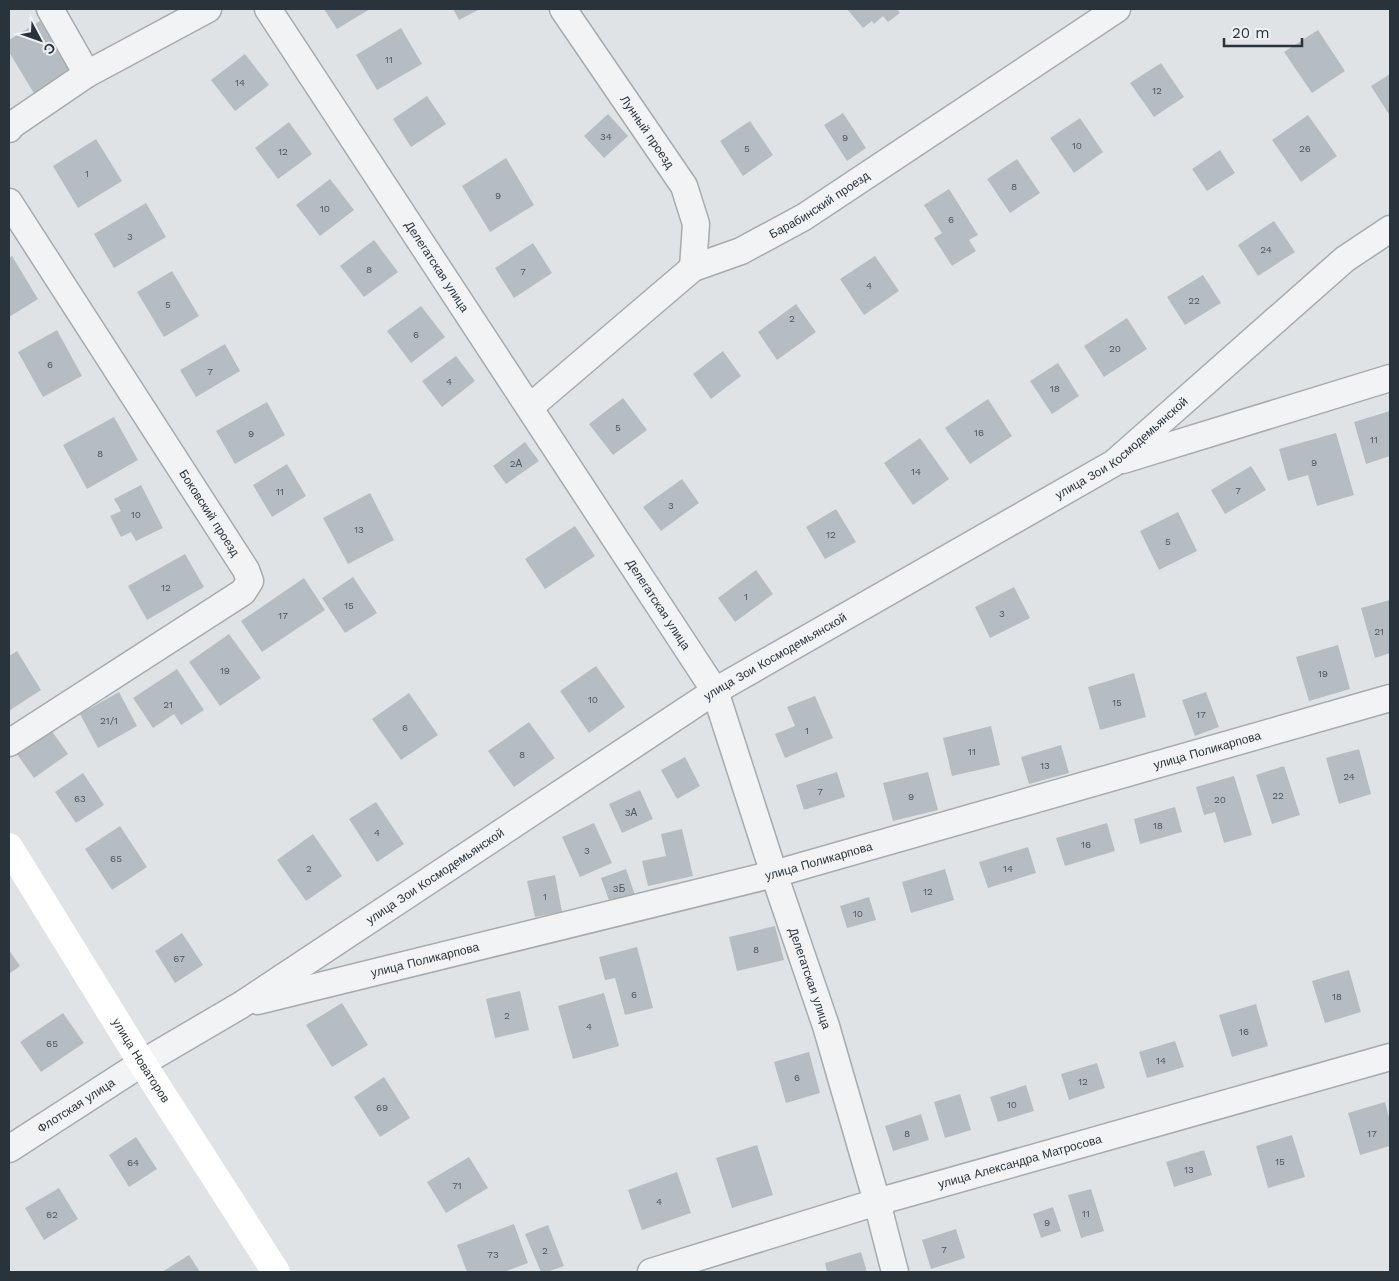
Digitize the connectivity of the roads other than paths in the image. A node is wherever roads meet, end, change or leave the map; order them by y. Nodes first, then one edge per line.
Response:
1 (50, 9) edge
2 (208, 9) edge
3 (268, 9) edge
4 (563, 9) edge
5 (1117, 9) edge
6 (87, 74) junction
7 (9, 129) edge
8 (9, 202) edge
9 (1390, 229) edge
10 (693, 268) junction
11 (1390, 378) edge
12 (530, 407) junction
13 (1114, 463) junction
14 (715, 691) junction
15 (1390, 698) edge
16 (9, 743) edge
17 (9, 847) edge
18 (774, 874) junction
19 (241, 1005) junction
20 (1390, 1057) edge
21 (142, 1063) junction
22 (9, 1149) edge
23 (877, 1202) junction
24 (276, 1272) edge
25 (651, 1272) edge
26 (895, 1272) edge

1 - 6 street
2 - 6 street
3 - 12 street, Делегатская улица
4 - 10 street, Лунный проезд
5 - 10 street, Барабинский проезд
6 - 7 street
8 - 16 street, Боковский проезд
9 - 13 street, улица Зои Космодемьянской
10 - 12 street, Барабинский проезд
11 - 13 street
12 - 14 street, Делегатская улица
13 - 14 street, улица Зои Космодемьянской
14 - 18 street, Делегатская улица
14 - 19 street, улица Зои Космодемьянской
15 - 18 street, улица Поликарпова
17 - 21 main road, улица Новаторов
18 - 19 street, улица Поликарпова
18 - 23 street, Делегатская улица
19 - 21 street, улица Зои Космодемьянской
20 - 23 street, улица Александра Матросова
21 - 22 street, Флотская улица
21 - 24 main road, улица Новаторов
23 - 25 street, улица Александра Матросова
23 - 26 street, Делегатская улица

